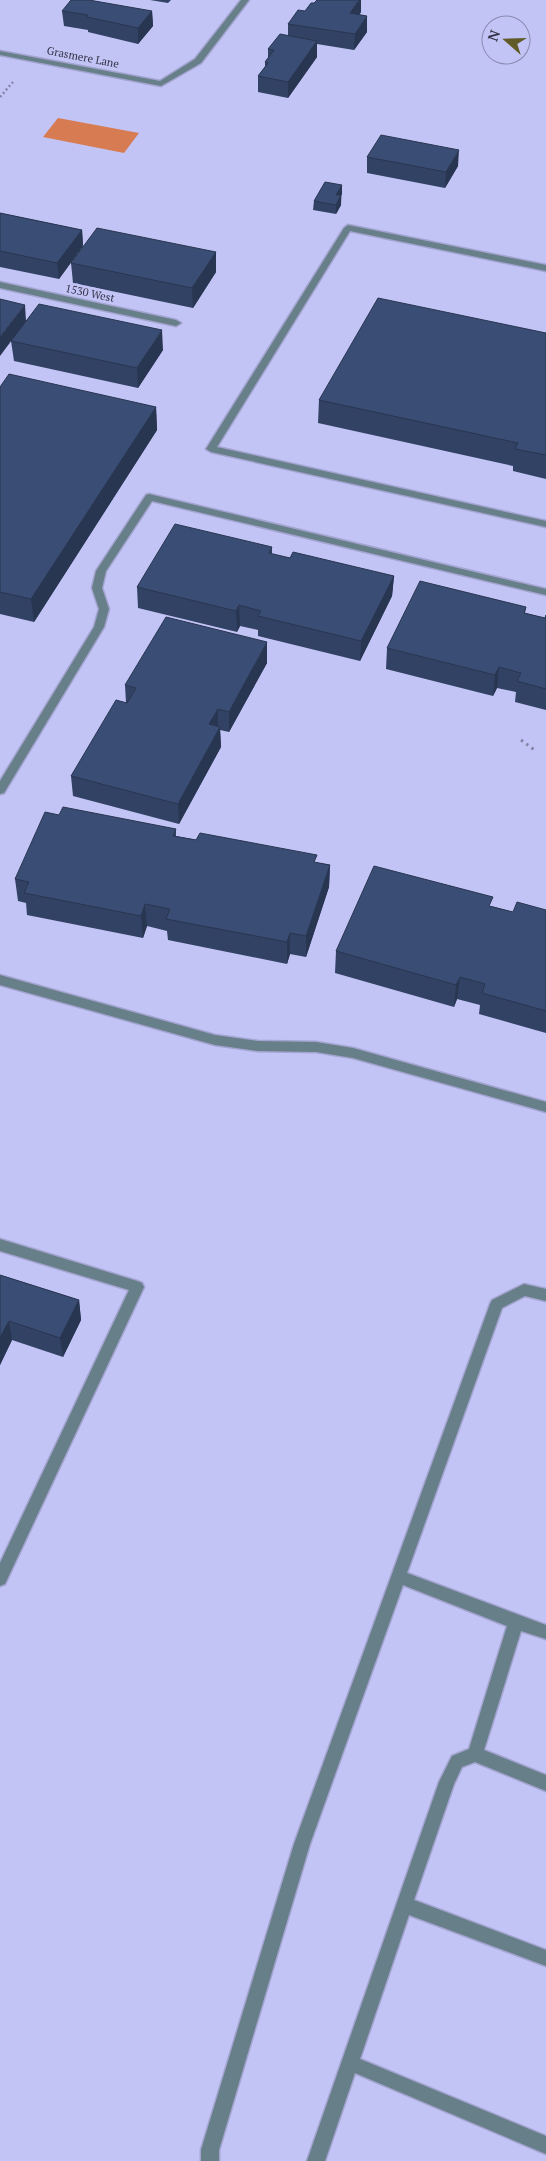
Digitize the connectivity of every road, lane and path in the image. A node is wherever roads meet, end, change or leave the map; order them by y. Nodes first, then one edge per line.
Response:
1 (245, 0) edge
2 (0, 53) edge
3 (546, 268) edge
4 (0, 286) edge
5 (176, 323) dead end
6 (546, 524) edge
7 (546, 592) edge
8 (521, 740) dead end
9 (536, 750) dead end
10 (0, 790) edge
11 (0, 980) edge
12 (546, 1108) edge
13 (0, 1244) edge
14 (546, 1295) edge
15 (398, 1576) junction
16 (0, 1579) edge
17 (516, 1622) junction
18 (546, 1632) edge
19 (475, 1754) junction
20 (546, 1782) edge
21 (405, 1905) junction
22 (546, 1958) edge
23 (350, 2063) junction
24 (546, 2145) edge
25 (210, 2161) edge
26 (316, 2161) edge

1 - 2 street, Grasmere Lane
3 - 6 street
4 - 5 street, 1530 West
7 - 10 street
8 - 9 path
11 - 12 street
13 - 16 street
14 - 15 street
15 - 17 street
15 - 25 street
17 - 18 street
17 - 19 street
19 - 20 street
19 - 21 street
21 - 22 street
21 - 23 street
23 - 24 street
23 - 26 street

